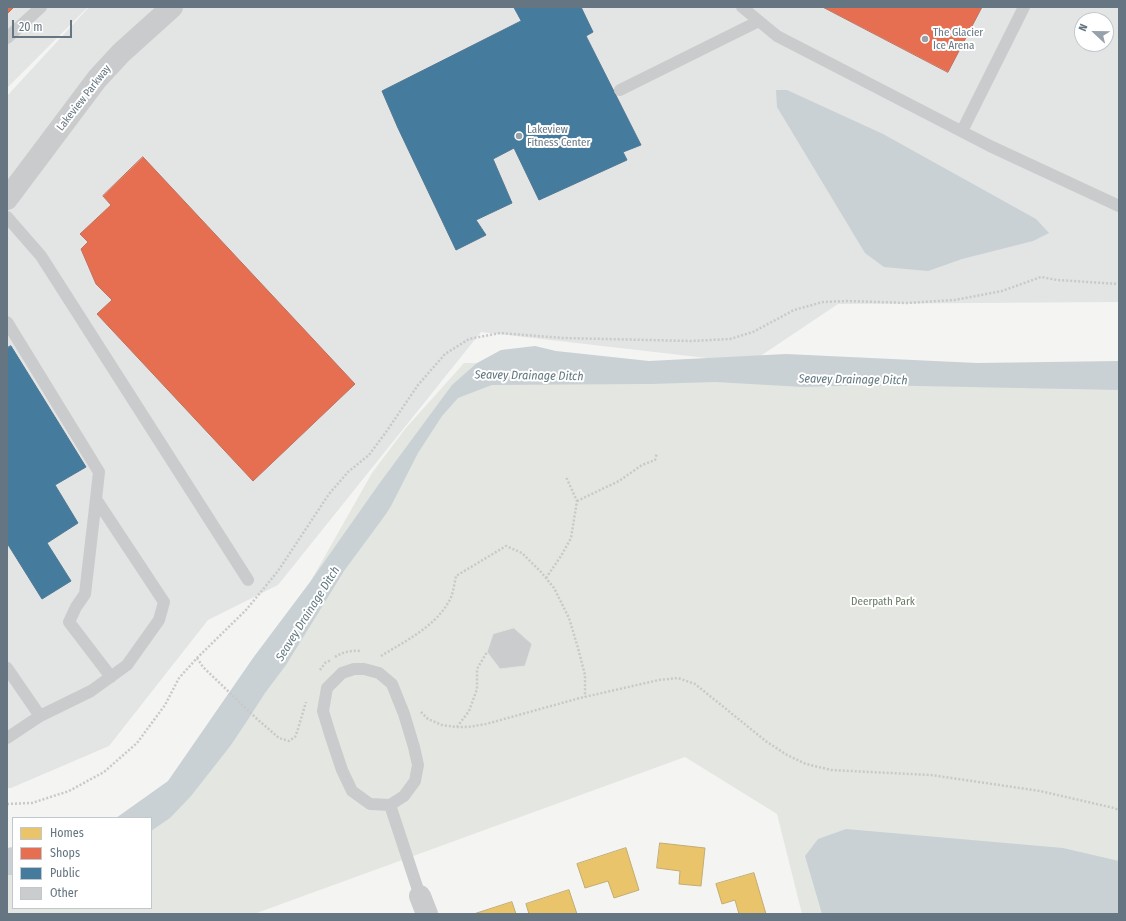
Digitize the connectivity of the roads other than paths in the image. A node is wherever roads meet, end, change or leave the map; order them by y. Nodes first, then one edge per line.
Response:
1 (40, 7) edge
2 (172, 7) edge
3 (742, 7) edge
4 (1024, 7) edge
5 (759, 21) junction
6 (7, 38) edge
7 (620, 90) dead end
8 (962, 131) junction
9 (7, 199) edge
10 (1119, 206) edge
11 (7, 217) edge
12 (7, 322) edge
13 (96, 499) junction
14 (248, 580) dead end
15 (7, 668) edge
16 (111, 677) junction
17 (40, 716) junction
18 (7, 738) edge
19 (390, 805) junction
20 (424, 905) edge

1 - 6 lane
2 - 9 street, Lakeview Parkway
3 - 5 lane
4 - 8 lane
5 - 7 lane
5 - 8 lane
8 - 10 lane
11 - 14 lane
12 - 13 lane
13 - 16 lane
13 - 16 lane
15 - 17 lane
16 - 17 lane
17 - 18 lane
19 - 19 lane
19 - 20 lane

